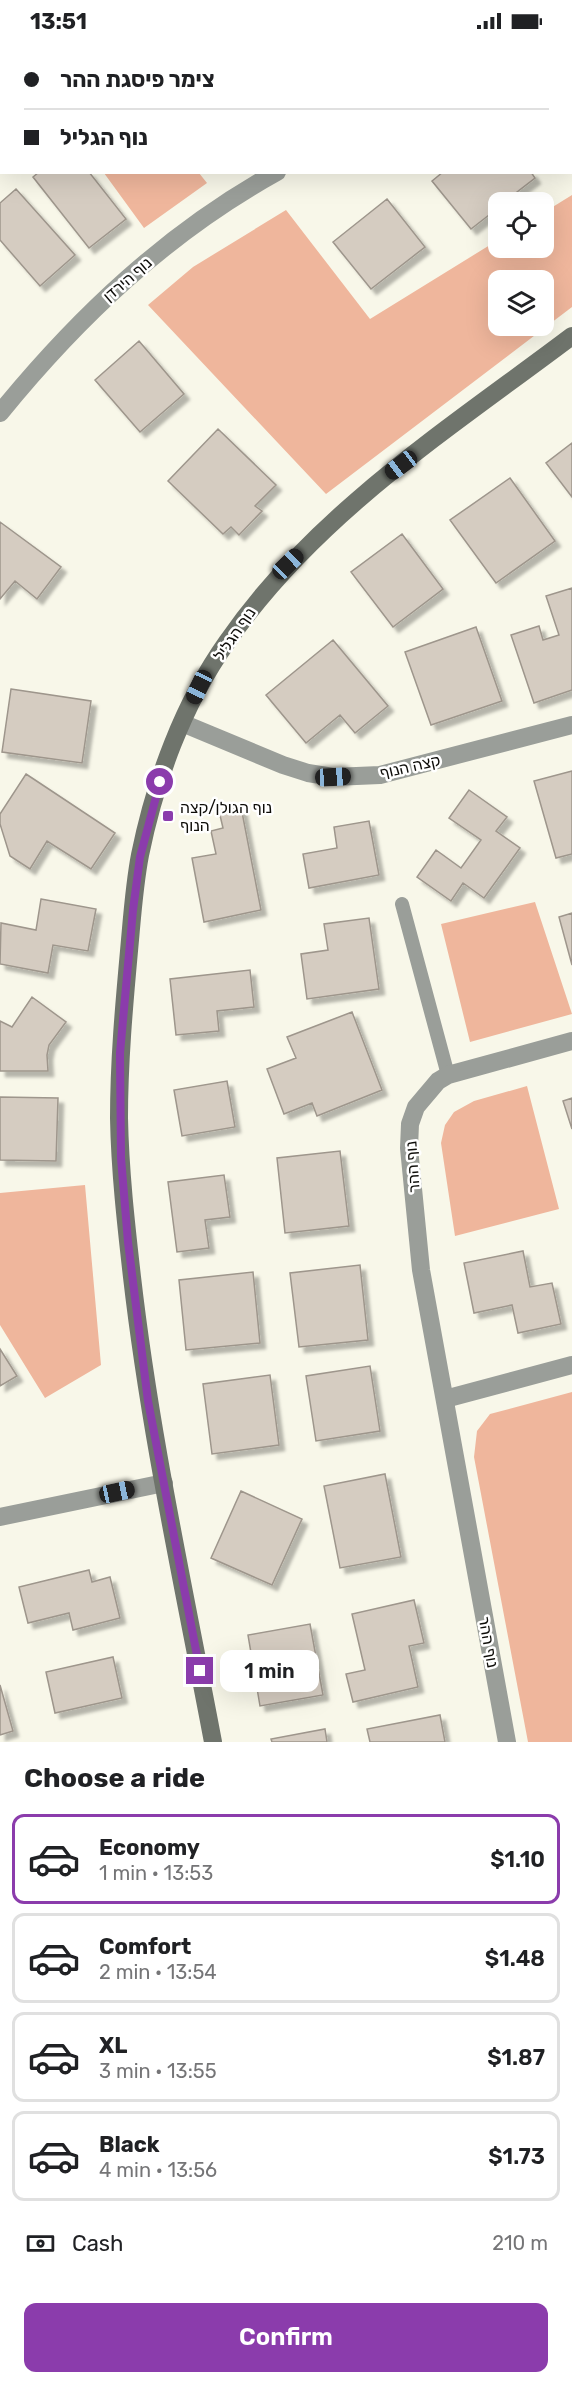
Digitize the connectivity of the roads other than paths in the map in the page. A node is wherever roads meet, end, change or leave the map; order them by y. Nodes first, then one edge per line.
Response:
1 (275, 174) edge
2 (572, 336) edge
3 (0, 412) edge
4 (182, 723) junction
5 (572, 725) edge
6 (402, 904) dead end
7 (572, 1041) edge
8 (448, 1076) junction
9 (572, 1365) edge
10 (445, 1400) junction
11 (164, 1483) junction
12 (0, 1517) edge
13 (213, 1742) edge
14 (507, 1742) edge

1 - 3 street, נוף הירדן
2 - 4 street, נוף הגליל
4 - 5 street, קצה הנוף
4 - 11 street, נוף הגליל
6 - 8 lane
7 - 8 street, נוף ההר
8 - 10 street, נוף ההר
9 - 10 street
10 - 14 street, נוף ההר
11 - 12 street
11 - 13 street, נוף הגליל

